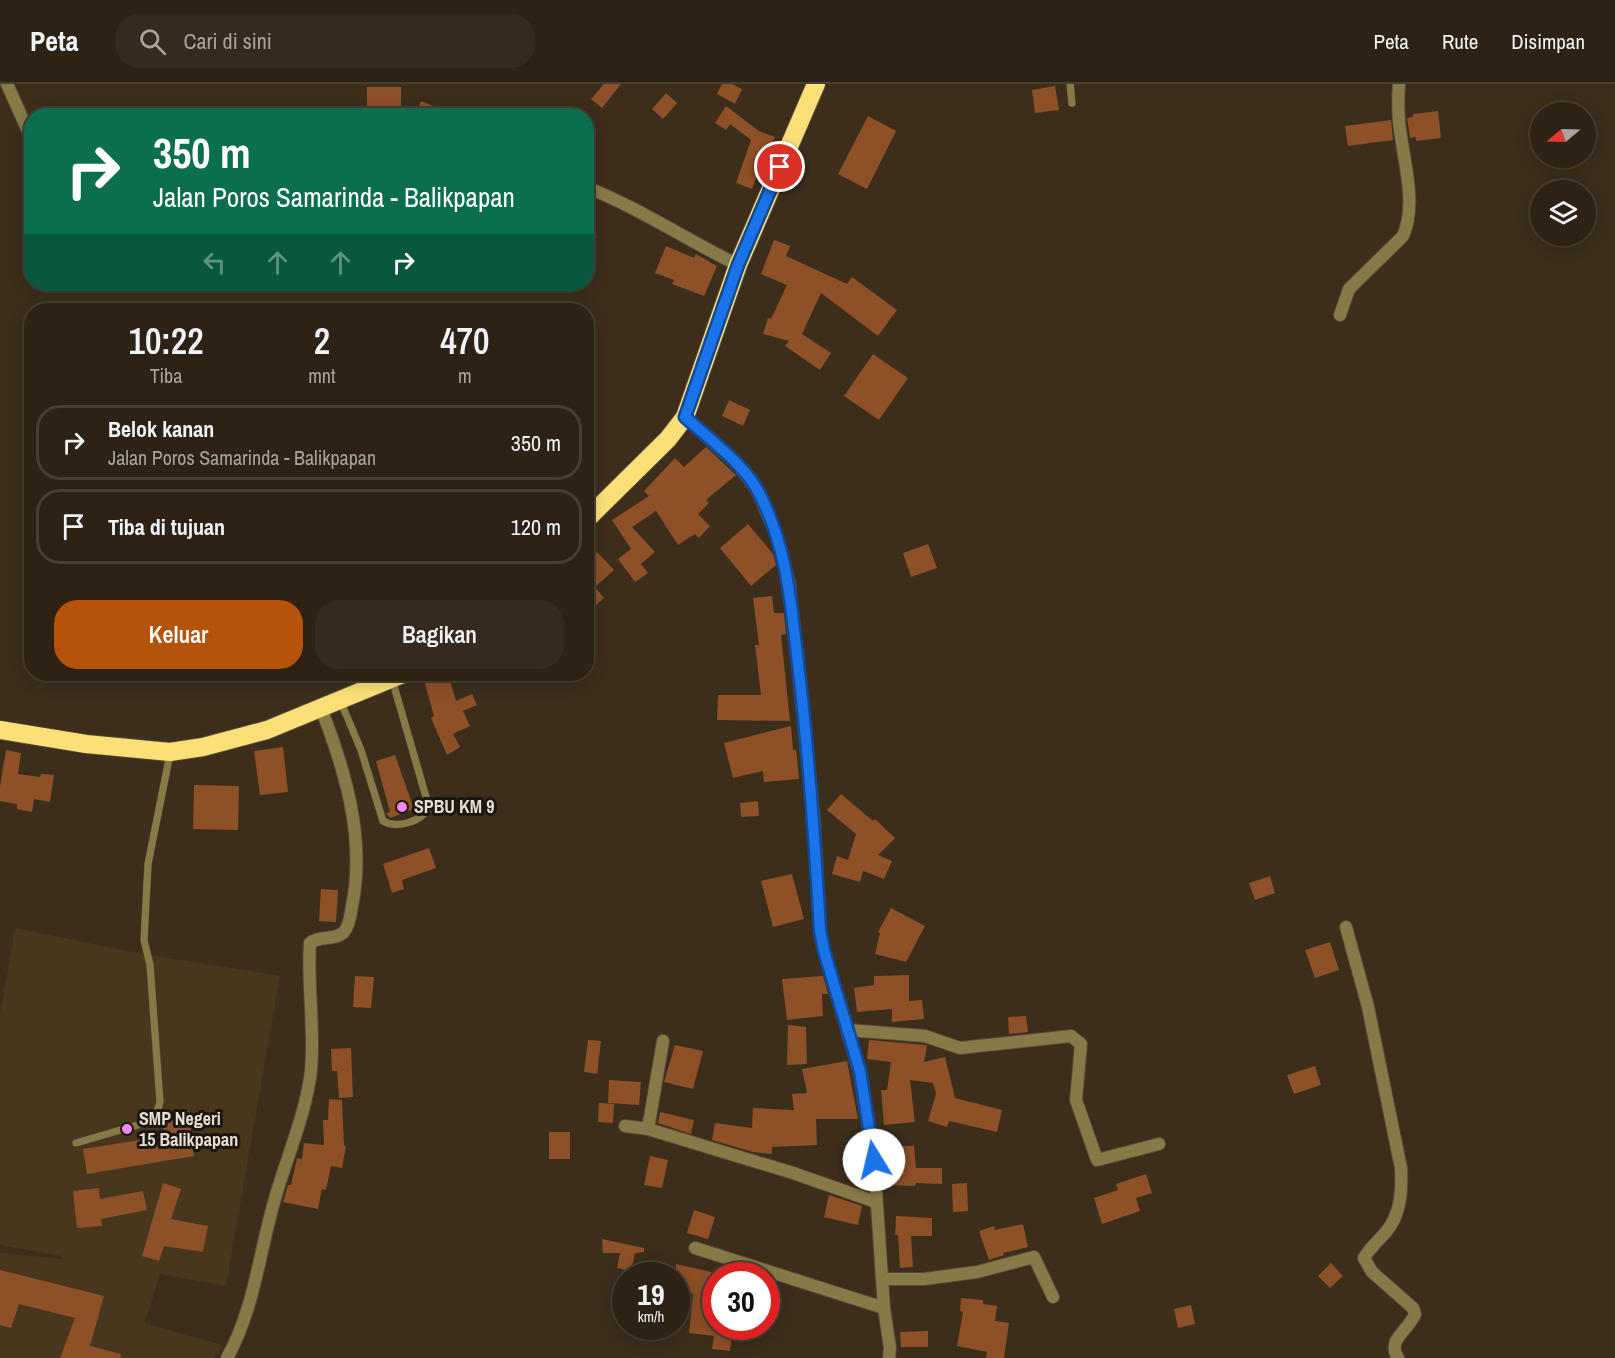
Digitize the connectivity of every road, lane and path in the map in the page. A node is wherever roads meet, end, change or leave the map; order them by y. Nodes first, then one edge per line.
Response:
1 (7, 84) edge
2 (816, 84) edge
3 (1070, 84) edge
4 (1399, 84) edge
5 (1072, 103) dead end
6 (24, 122) edge
7 (594, 192) edge
8 (738, 265) junction
9 (1340, 315) dead end
10 (685, 417) junction
11 (594, 512) edge
12 (385, 681) edge
13 (398, 681) edge
14 (340, 699) junction
15 (321, 708) junction
16 (0, 730) edge
17 (170, 752) junction
18 (1346, 927) dead end
19 (848, 1030) junction
20 (663, 1041) dead end
21 (625, 1126) dead end
22 (648, 1129) junction
23 (76, 1143) dead end
24 (1159, 1144) dead end
25 (876, 1202) junction
26 (695, 1248) dead end
27 (882, 1279) junction
28 (1053, 1297) dead end
29 (884, 1308) junction
30 (227, 1358) edge
31 (889, 1358) edge
32 (1398, 1358) edge

1 - 6 street
2 - 8 highway
3 - 5 lane
4 - 9 street
7 - 8 street
8 - 10 highway
10 - 11 highway
10 - 19 street
12 - 14 highway
13 - 14 lane
14 - 15 highway
15 - 17 highway
15 - 30 street
16 - 17 highway
17 - 23 lane
18 - 32 street
19 - 24 street
19 - 25 street
20 - 22 street
21 - 22 street
22 - 25 street
25 - 27 street
26 - 29 street
27 - 28 street
27 - 29 street
29 - 31 street

